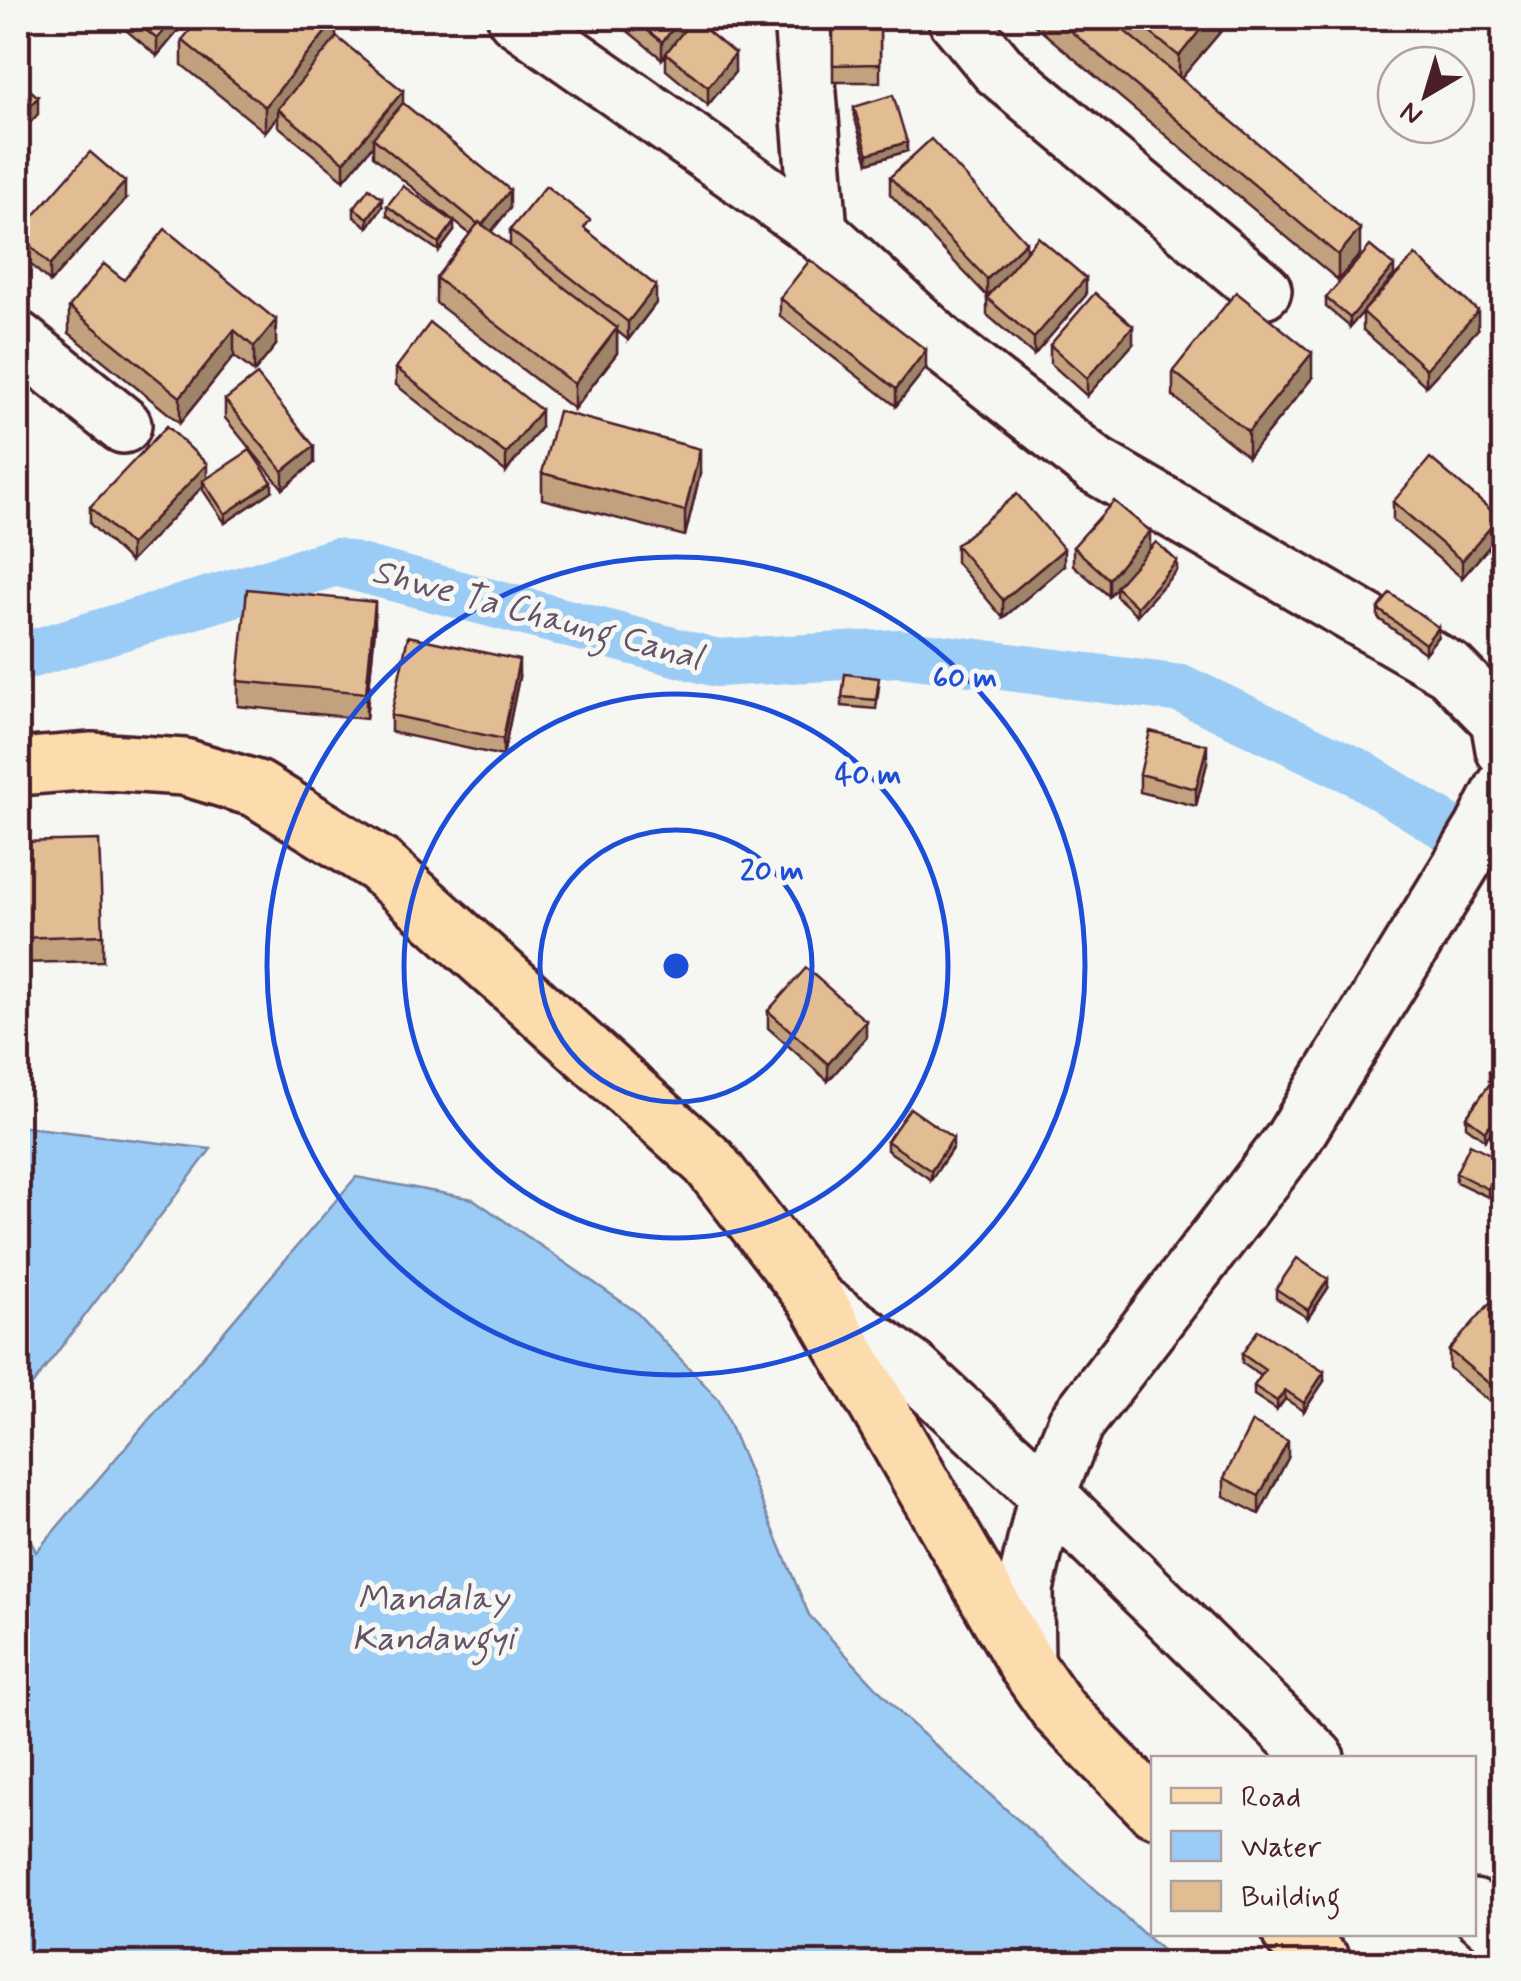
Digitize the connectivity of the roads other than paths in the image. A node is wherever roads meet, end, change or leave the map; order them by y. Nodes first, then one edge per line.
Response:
1 (516, 18) edge
2 (802, 18) edge
3 (956, 18) edge
4 (820, 231) junction
5 (1263, 290) dead end
6 (18, 340) edge
7 (123, 425) dead end
8 (1504, 749) edge
9 (18, 767) edge
10 (1493, 809) edge
11 (818, 1302) junction
12 (1048, 1494) junction
13 (1026, 1664) junction
14 (1314, 1756) edge
15 (1151, 1805) edge
16 (1476, 1910) edge
17 (1293, 1936) edge
18 (1504, 1936) edge
19 (1324, 1964) edge

1 - 4 street
2 - 4 street
3 - 5 street
4 - 8 street
6 - 7 street
9 - 11 main road
10 - 12 street
11 - 12 street
11 - 13 main road
12 - 13 street
12 - 14 street
13 - 15 main road
16 - 18 street
17 - 19 main road

